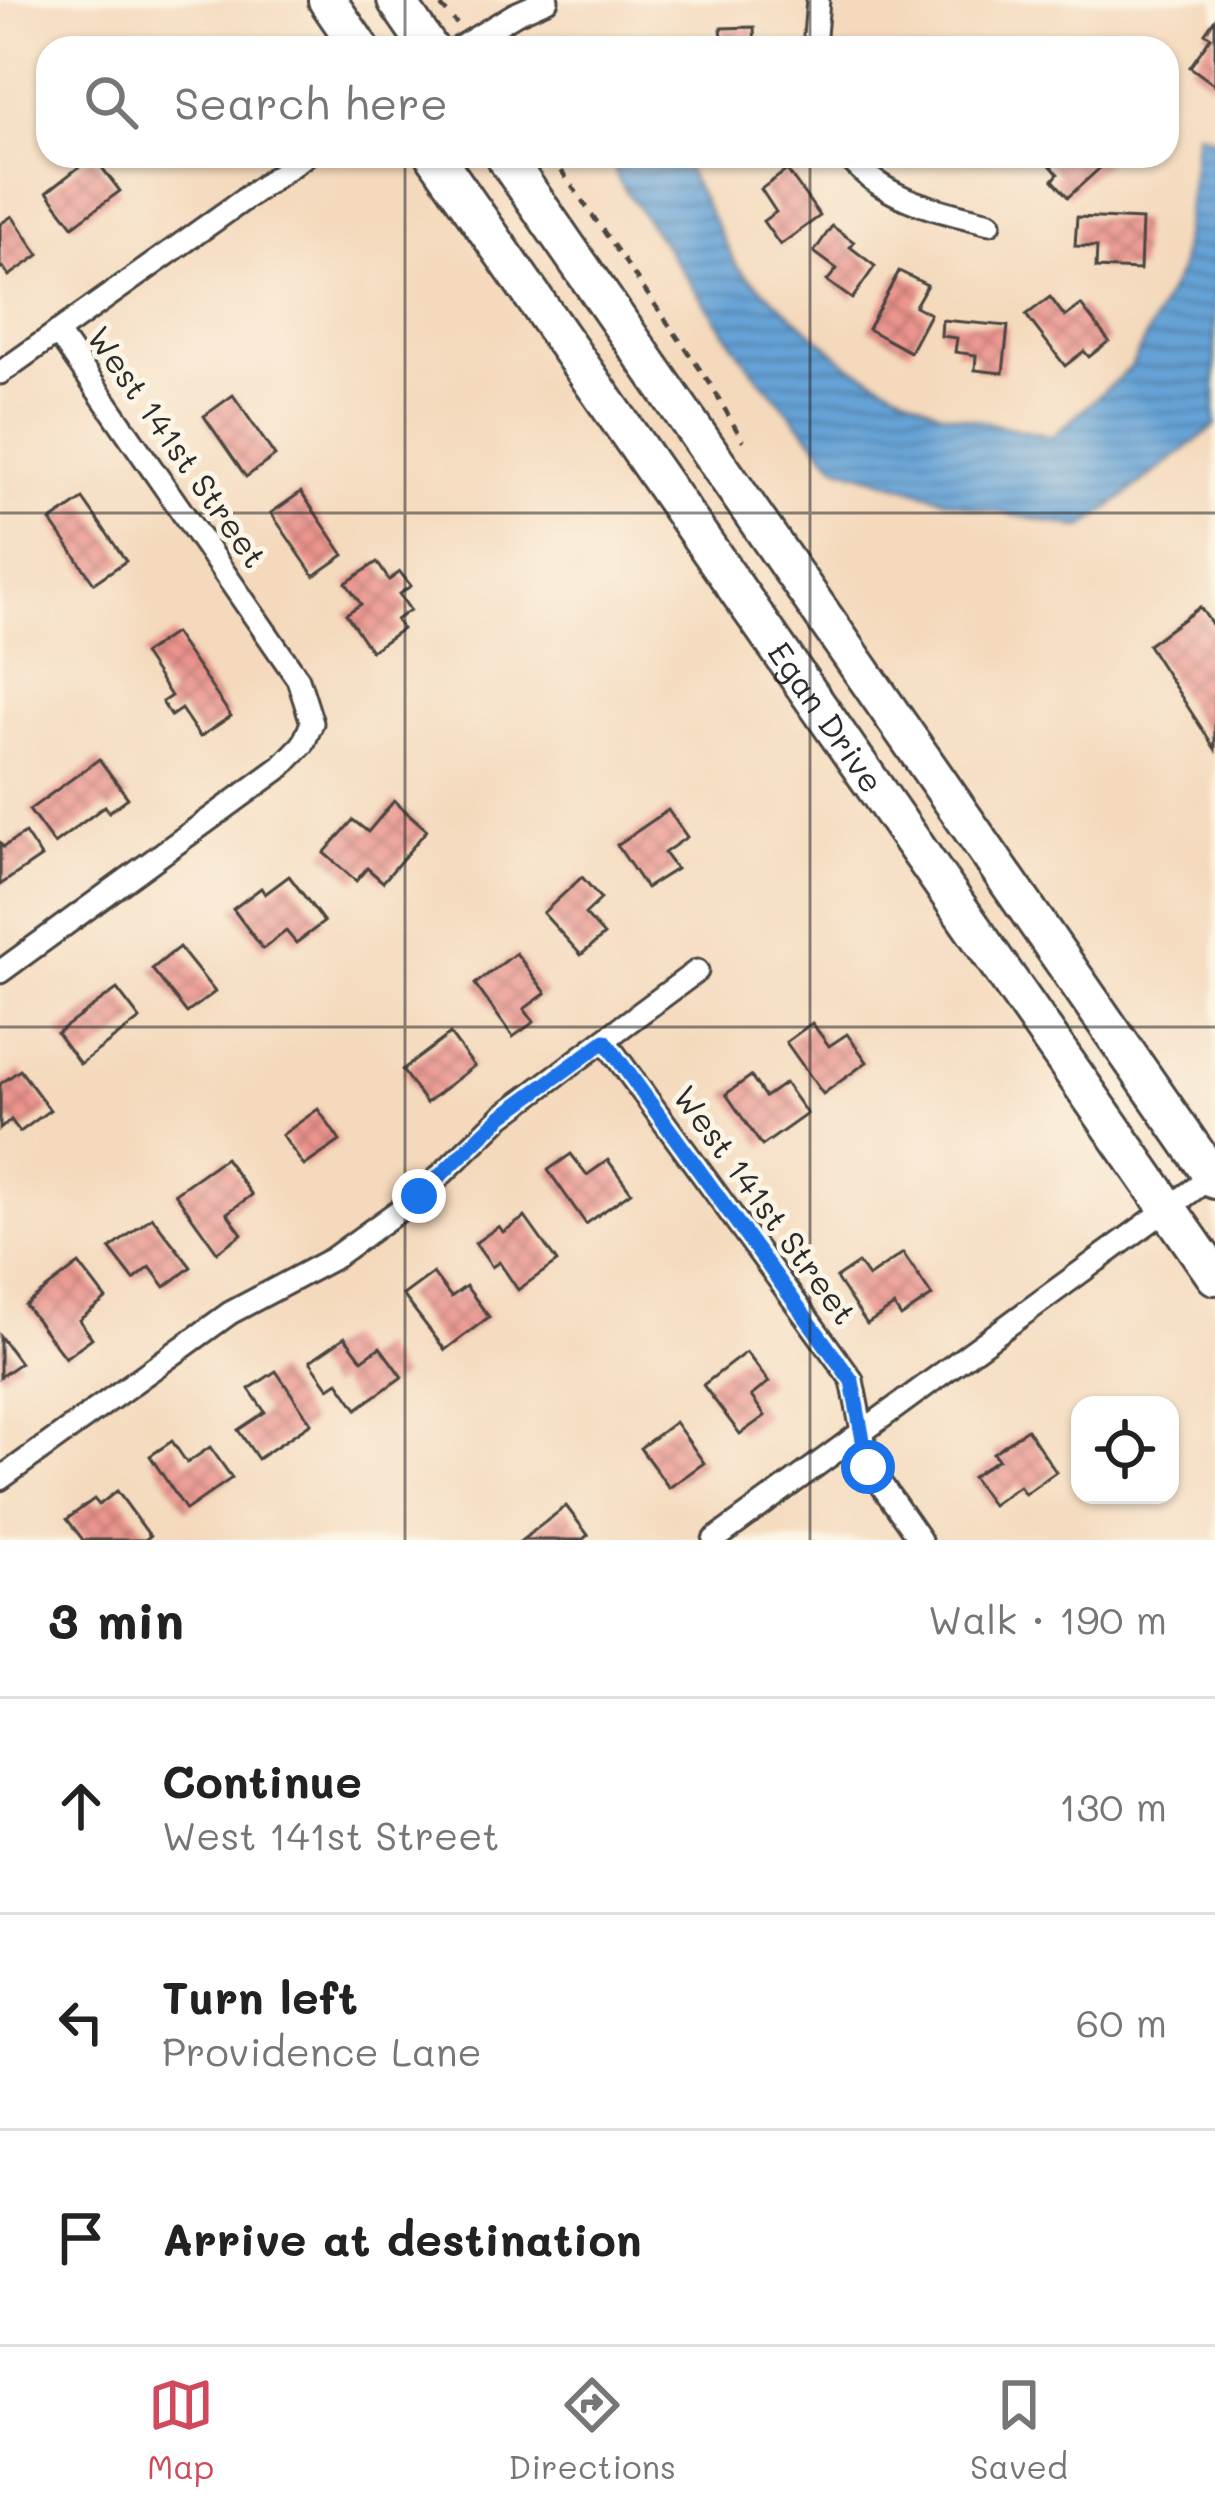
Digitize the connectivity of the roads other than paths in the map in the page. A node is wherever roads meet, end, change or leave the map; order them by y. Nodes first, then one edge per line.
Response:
1 (326, 0) edge
2 (396, 0) edge
3 (547, 0) edge
4 (818, 0) edge
5 (352, 36) edge
6 (421, 36) edge
7 (479, 36) edge
8 (815, 36) edge
9 (288, 168) edge
10 (443, 168) edge
11 (512, 168) edge
12 (861, 168) edge
13 (989, 223) dead end
14 (56, 332) junction
15 (0, 374) edge
16 (697, 970) dead end
17 (0, 972) edge
18 (605, 1041) junction
19 (1214, 1177) edge
20 (1167, 1207) junction
21 (1215, 1276) edge
22 (862, 1433) junction
23 (0, 1479) edge
24 (714, 1540) edge
25 (920, 1540) edge

1 - 5 highway
2 - 6 highway
3 - 7 street
4 - 8 street
9 - 14 street
10 - 20 highway, Egan Drive
11 - 19 highway, Egan Drive
12 - 13 street
14 - 15 street
14 - 17 street, West 141st Street
16 - 18 street
18 - 22 street, West 141st Street
18 - 23 street
19 - 20 street
20 - 21 highway, Egan Drive
20 - 22 street
22 - 24 street
22 - 25 street, West 141st Street

